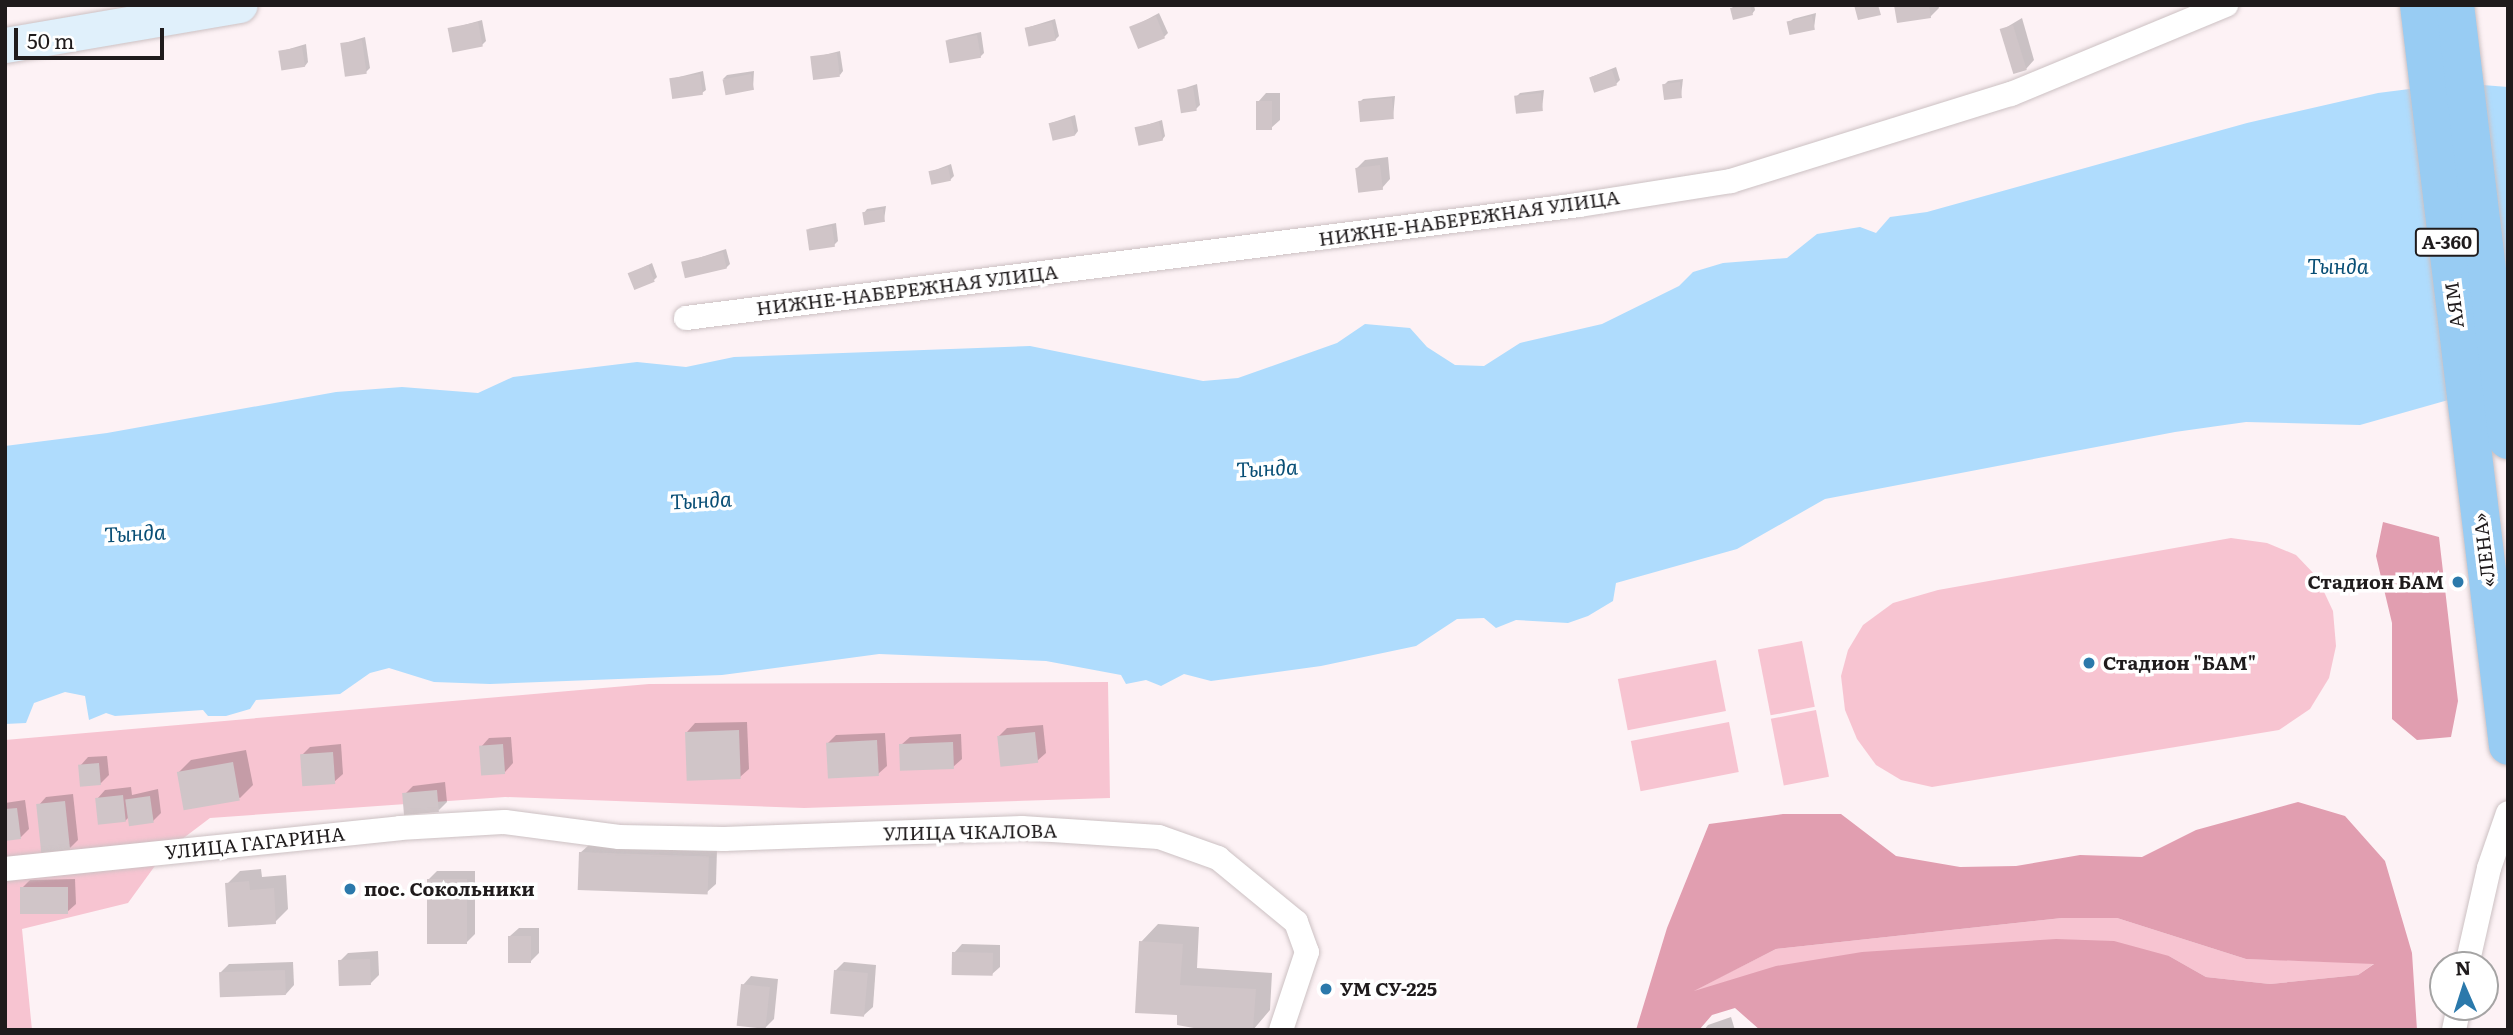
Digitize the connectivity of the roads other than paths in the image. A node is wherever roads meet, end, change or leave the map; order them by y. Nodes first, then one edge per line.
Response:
1 (240, 5) edge
2 (2226, 5) edge
3 (2418, 5) edge
4 (2455, 5) edge
5 (5, 45) edge
6 (686, 318) dead end
7 (2508, 440) edge
8 (2475, 479) joint
9 (2508, 746) edge
10 (2508, 813) edge
11 (505, 821) joint
12 (5, 869) edge
13 (2470, 951) edge
14 (1281, 1030) edge

1 - 5 street
2 - 6 street, НИЖНЕ-НАБЕРЕЖНАЯ УЛИЦА
3 - 8 highway, АЯМ / А-360
4 - 7 highway, АЯМ / А-360
8 - 9 highway, «ЛЕНА» / А-360
10 - 13 street
11 - 12 street, УЛИЦА ГАГАРИНА
11 - 14 street, УЛИЦА ЧКАЛОВА

